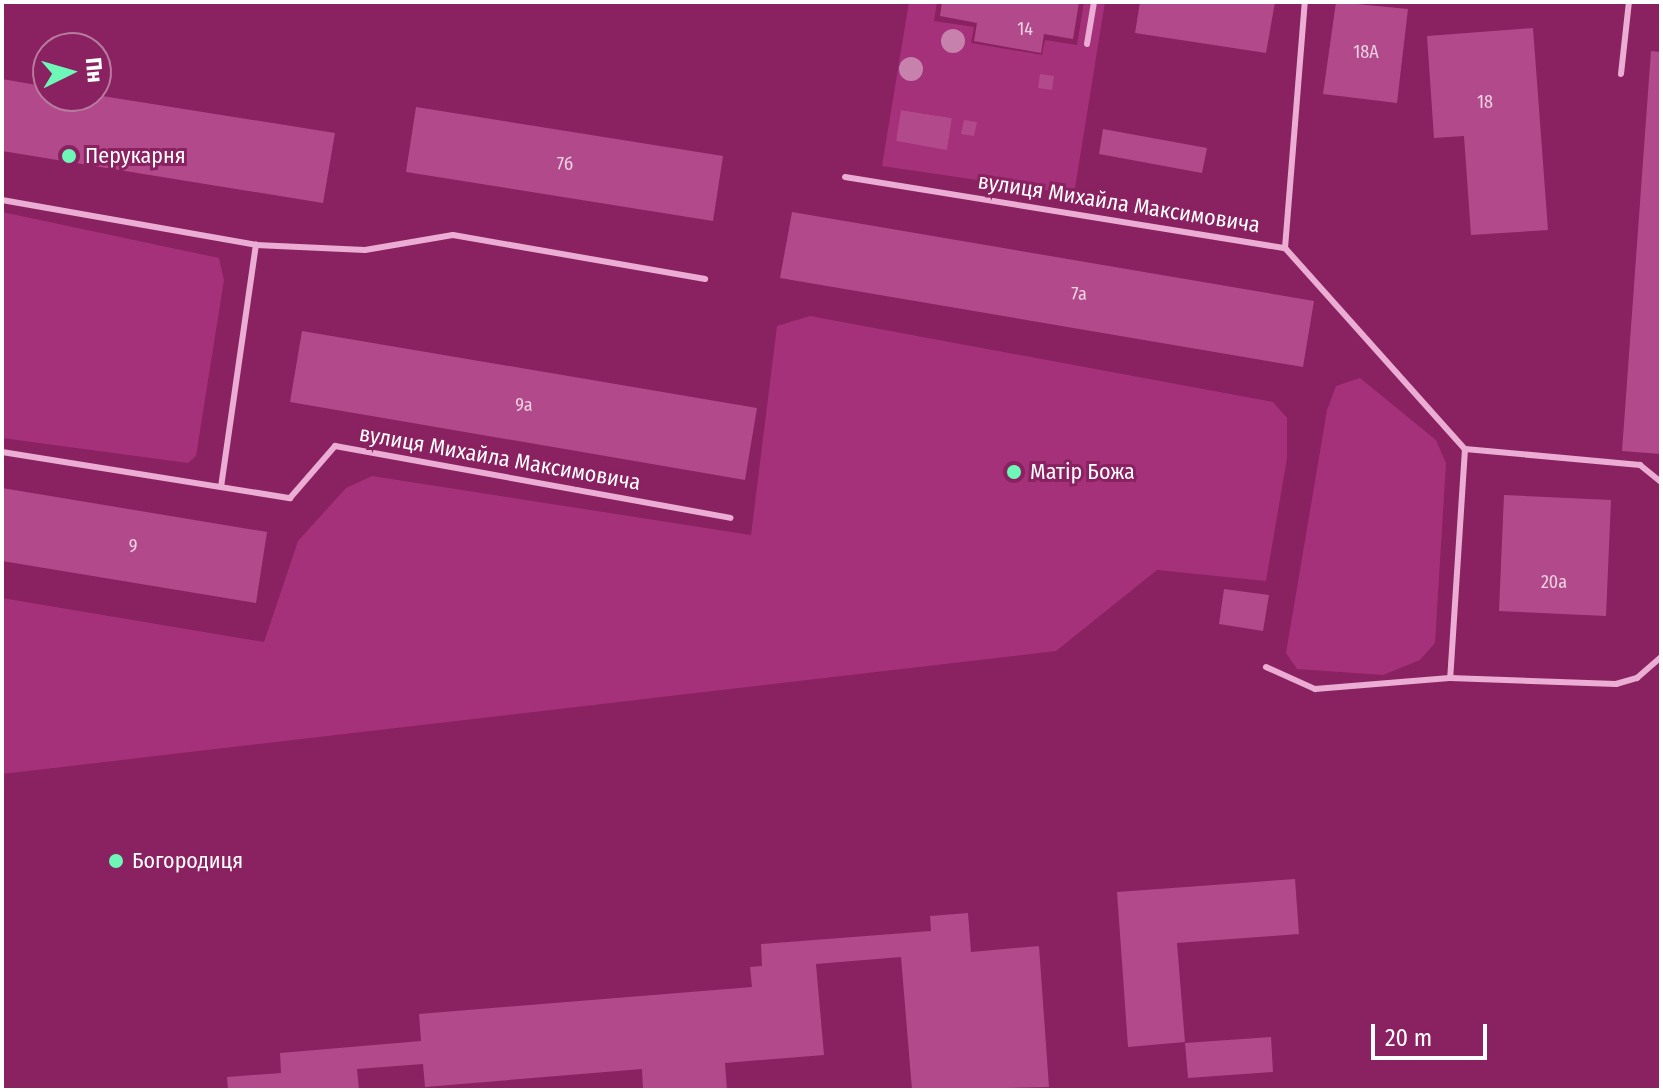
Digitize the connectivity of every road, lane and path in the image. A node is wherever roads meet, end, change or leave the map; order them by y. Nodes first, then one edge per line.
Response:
1 (1094, 2) edge
2 (1305, 2) edge
3 (1629, 2) edge
4 (1087, 44) dead end
5 (1621, 74) dead end
6 (845, 177) dead end
7 (2, 200) edge
8 (256, 245) junction
9 (1285, 248) junction
10 (705, 279) dead end
11 (1465, 449) junction
12 (2, 452) edge
13 (1661, 482) edge
14 (221, 487) junction
15 (730, 518) dead end
16 (1661, 657) edge
17 (1266, 667) dead end
18 (1450, 678) junction

1 - 4 lane
2 - 9 lane, вулиця Михайла Максимовича
3 - 5 lane
6 - 9 lane, вулиця Михайла Максимовича
7 - 8 lane
8 - 10 lane
8 - 14 lane
9 - 11 lane
11 - 13 lane
11 - 18 lane
12 - 14 lane, вулиця Михайла Максимовича
14 - 15 lane, вулиця Михайла Максимовича
16 - 18 lane
17 - 18 lane

